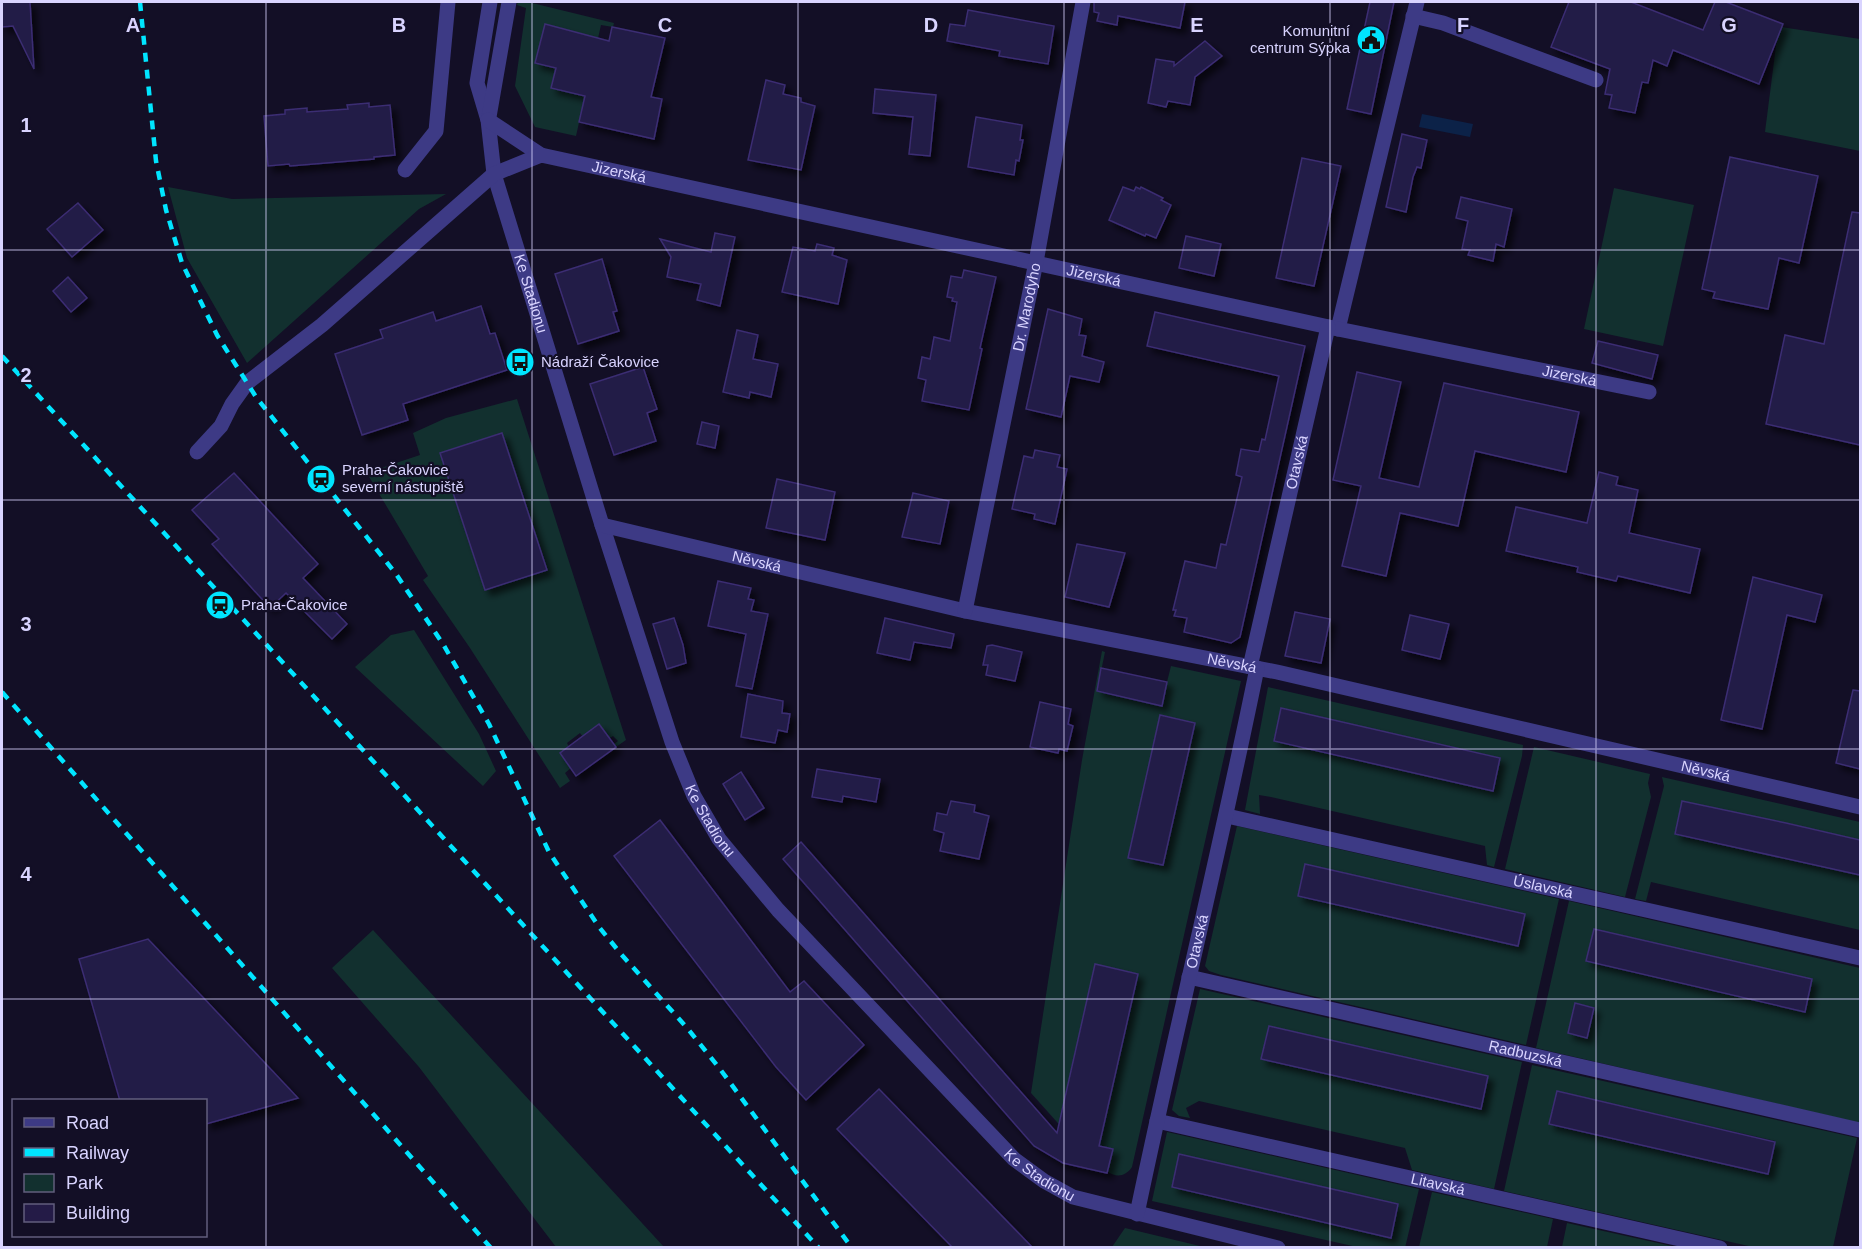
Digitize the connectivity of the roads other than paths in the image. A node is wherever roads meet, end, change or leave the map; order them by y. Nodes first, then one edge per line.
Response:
1 (448, 2) edge
2 (490, 2) edge
3 (508, 2) edge
4 (1083, 2) edge
5 (1415, 9) edge
6 (1596, 80) dead end
7 (488, 120) junction
8 (540, 155) junction
9 (405, 170) dead end
10 (494, 174) junction
11 (1036, 262) junction
12 (1333, 328) junction
13 (1649, 393) dead end
14 (197, 452) dead end
15 (602, 525) junction
16 (965, 611) junction
17 (1253, 667) junction
18 (1860, 807) edge
19 (1227, 816) junction
20 (1860, 958) edge
21 (1189, 977) junction
22 (1156, 1121) junction
23 (1860, 1130) edge
24 (1137, 1214) junction
25 (1278, 1248) edge
26 (1720, 1248) edge

1 - 9 street
2 - 7 street, Ke Stadionu
3 - 7 street, Ke Stadionu
4 - 11 street, Dr. Marodyho
5 - 6 street
5 - 12 street, Otavská
7 - 8 street, Jizerská
7 - 10 street, Ke Stadionu
8 - 10 street
8 - 11 street, Jizerská
10 - 14 street
10 - 15 street, Ke Stadionu
11 - 12 street, Jizerská
11 - 16 street, Dr. Marodyho
12 - 13 street, Jizerská
12 - 17 street, Otavská
15 - 16 street, Něvská
15 - 24 street, Ke Stadionu
16 - 17 street, Něvská
17 - 18 street, Něvská
17 - 19 street, Otavská
19 - 20 street, Úslavská
19 - 21 street, Otavská
21 - 22 street, Otavská
21 - 23 street, Radbuzská
22 - 24 street, Otavská
22 - 26 street, Litavská
24 - 25 street, Ke Stadionu

